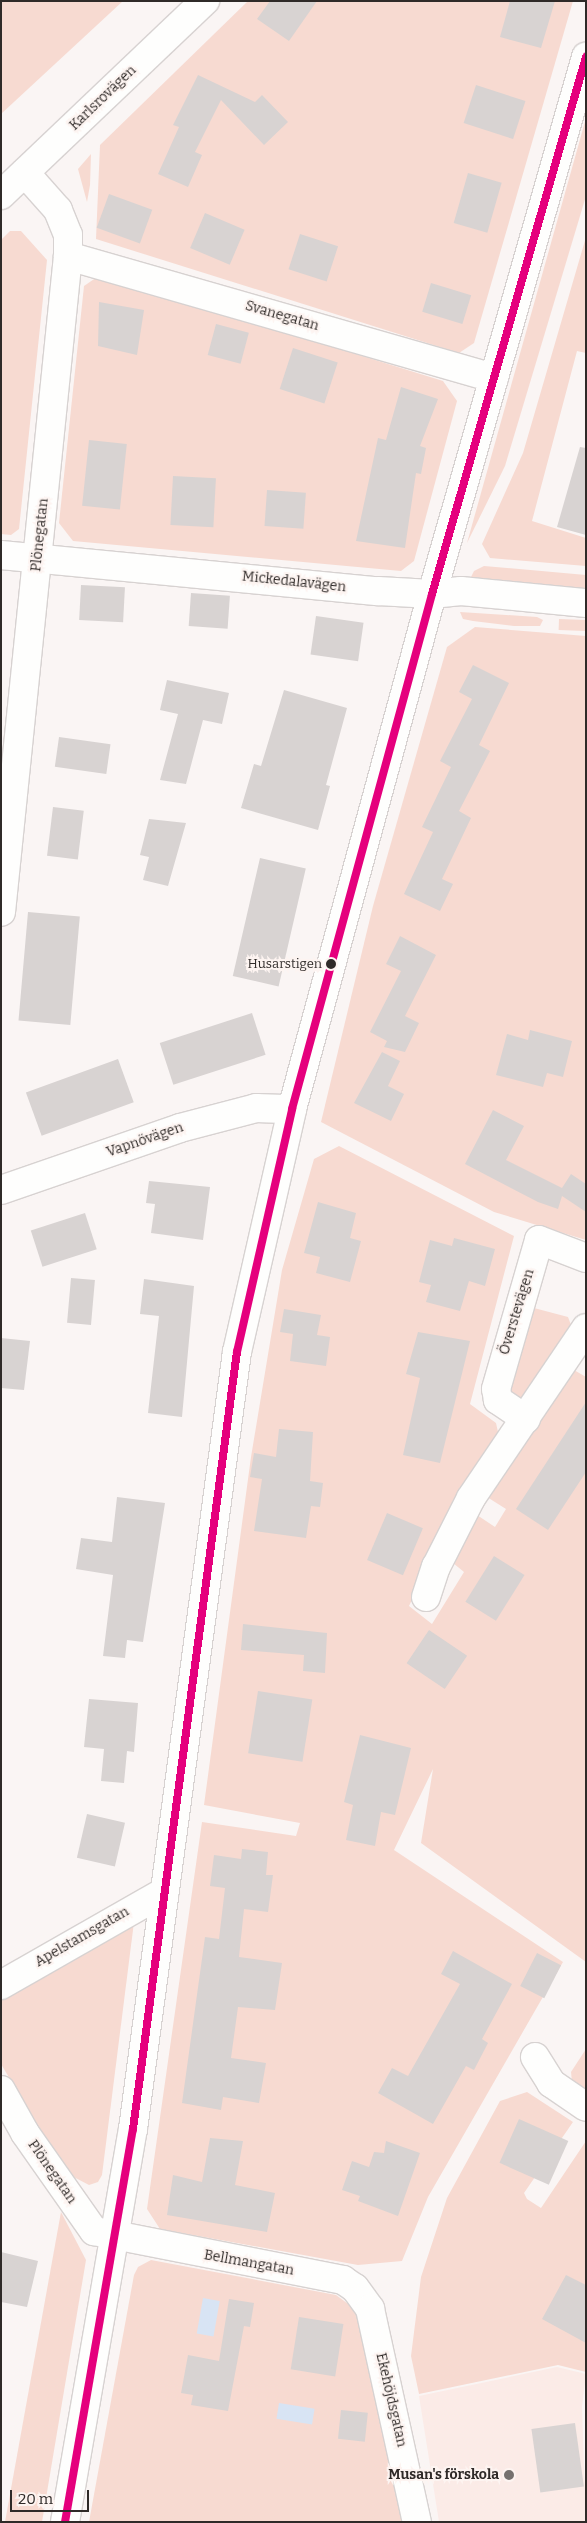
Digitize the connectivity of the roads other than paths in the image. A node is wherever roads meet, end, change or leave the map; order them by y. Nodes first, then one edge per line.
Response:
1 (205, 1) edge
2 (586, 57) edge
3 (25, 173) junction
4 (1, 196) edge
5 (68, 256) junction
6 (494, 378) junction
7 (1, 555) edge
8 (37, 558) junction
9 (432, 594) junction
10 (586, 603) edge
11 (5, 835) edge
12 (1, 912) edge
13 (292, 1109) junction
14 (1, 1190) edge
15 (586, 1258) edge
16 (586, 1328) edge
17 (526, 1419) junction
18 (426, 1597) dead end
19 (164, 1892) junction
20 (1, 1985) edge
21 (535, 2057) dead end
22 (1, 2090) edge
23 (586, 2107) edge
24 (116, 2238) junction
25 (370, 2309) joint
26 (65, 2522) edge
27 (417, 2522) edge

1 - 3 street, Karlsrovägen
2 - 6 street
3 - 4 street, Karlsrovägen
3 - 5 street, Plönegatan
5 - 6 street, Svanegatan
5 - 8 street, Plönegatan
6 - 9 street
7 - 8 street, Mickedalavägen
8 - 9 street, Mickedalavägen
8 - 11 street, Plönegatan
9 - 10 street, Mickedalavägen
9 - 13 street
11 - 12 street, Plönegatan
13 - 14 street, Vapnövägen
13 - 19 street
15 - 17 street, Överstevägen
16 - 17 street
17 - 18 street
19 - 20 street, Apelstamsgatan
19 - 24 street
21 - 23 street
22 - 24 street, Plönegatan
24 - 25 street, Bellmangatan
24 - 26 street
25 - 27 street, Ekehöjdsgatan

